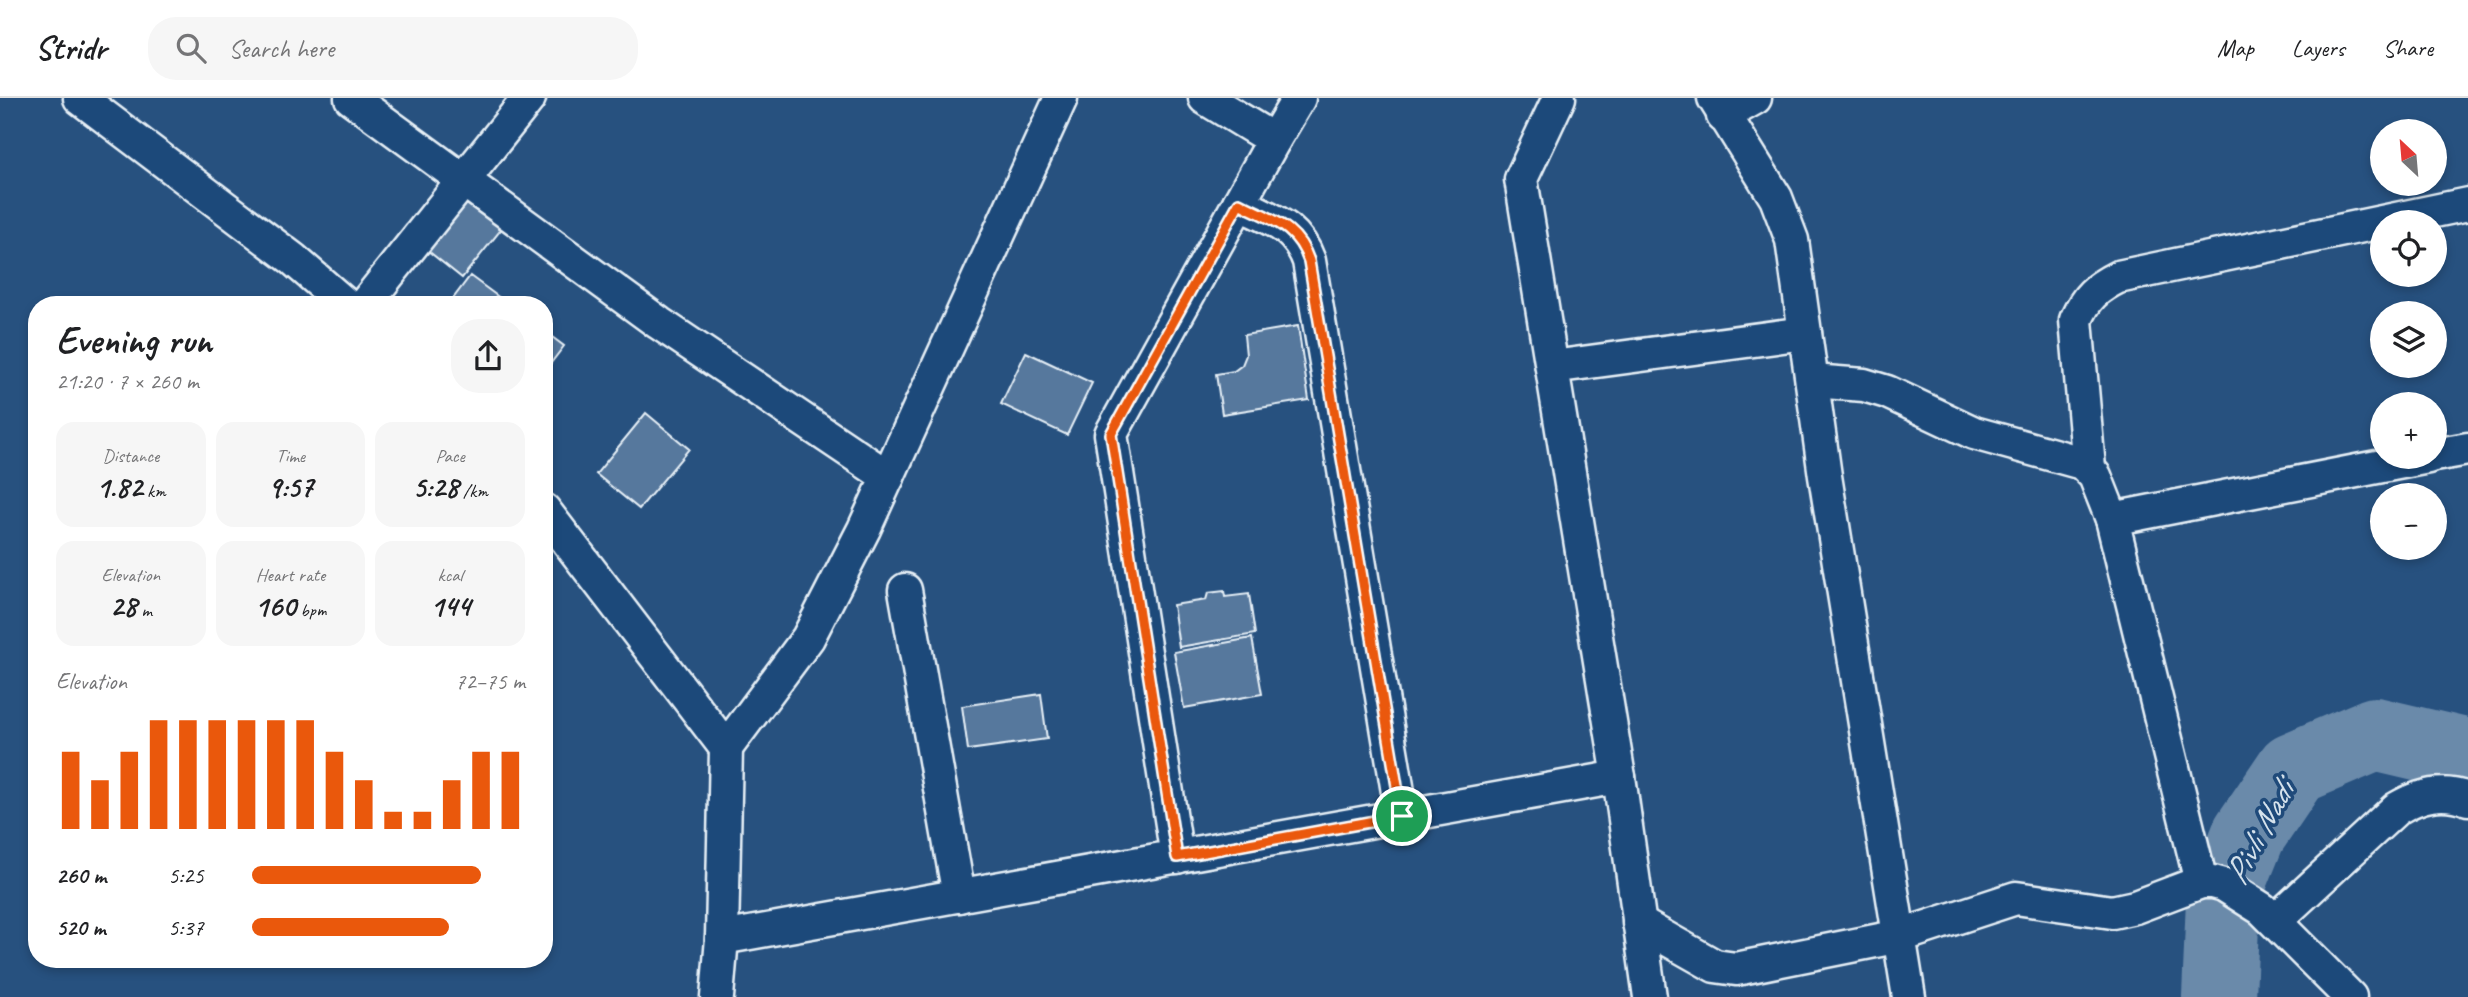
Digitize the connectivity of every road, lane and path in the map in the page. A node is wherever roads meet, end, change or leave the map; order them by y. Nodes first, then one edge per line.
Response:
1 (80, 98) edge
2 (351, 98) edge
3 (529, 98) edge
4 (1061, 98) edge
5 (1205, 98) edge
6 (1299, 98) edge
7 (1559, 98) edge
8 (1755, 98) edge
9 (1719, 107) edge
10 (1274, 140) junction
11 (464, 181) junction
12 (1239, 203) junction
13 (2468, 204) edge
14 (336, 296) edge
15 (371, 296) edge
16 (1805, 333) junction
17 (1552, 367) junction
18 (1812, 381) junction
19 (2468, 449) edge
20 (2447, 453) edge
21 (2089, 468) junction
22 (2370, 468) edge
23 (888, 477) junction
24 (2112, 519) junction
25 (553, 522) edge
26 (905, 590) dead end
27 (726, 748) junction
28 (1619, 777) junction
29 (2468, 799) edge
30 (1402, 816) junction
31 (1177, 857) junction
32 (2212, 884) junction
33 (959, 896) junction
34 (2268, 915) junction
35 (1639, 923) junction
36 (1900, 936) junction
37 (722, 938) junction
38 (717, 997) edge
39 (1650, 997) edge
40 (1909, 997) edge
41 (2350, 997) edge

1 - 14 street
2 - 11 street
3 - 11 street
4 - 23 street
5 - 10 street
6 - 10 street
7 - 17 street
8 - 9 street
9 - 16 street
10 - 12 street
11 - 15 street
11 - 23 street
12 - 30 street
12 - 31 street
13 - 21 street
16 - 17 street
16 - 18 street
17 - 28 street
18 - 21 street
18 - 36 street
19 - 20 street
21 - 24 street
22 - 24 street
23 - 27 street
24 - 32 street
25 - 27 street
26 - 33 street
27 - 37 street
28 - 30 street
28 - 35 street
29 - 34 street
30 - 31 street
31 - 33 street
32 - 34 street
32 - 36 street
33 - 37 street
34 - 41 street
35 - 36 street
35 - 39 street
36 - 40 street
37 - 38 street

